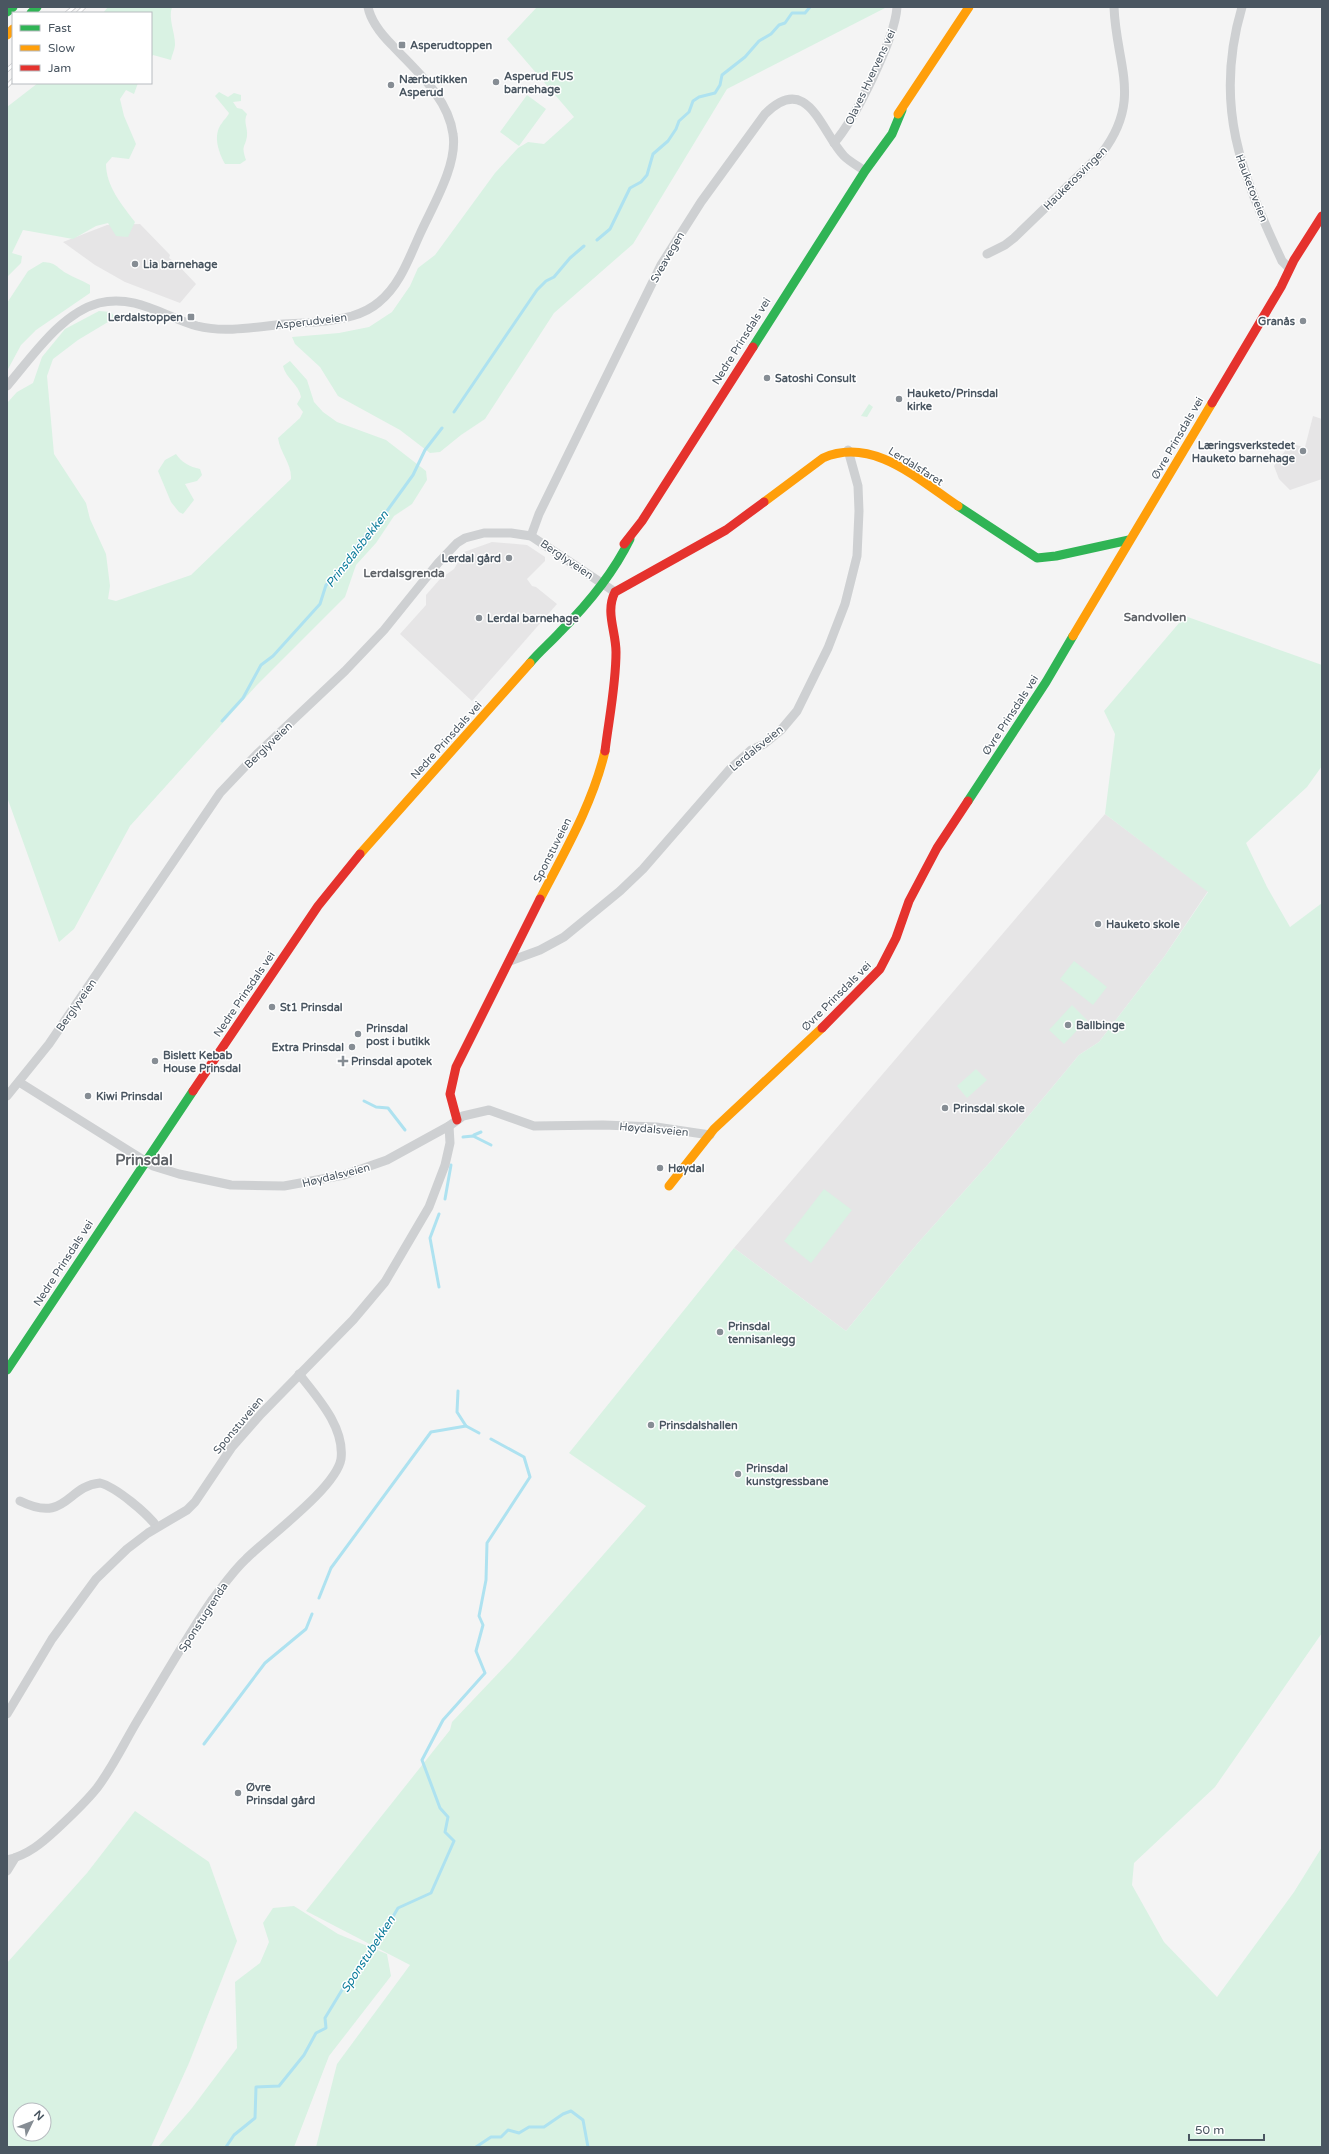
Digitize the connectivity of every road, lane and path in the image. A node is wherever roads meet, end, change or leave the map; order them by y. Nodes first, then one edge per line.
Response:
1 (13, 7) edge
2 (368, 7) edge
3 (897, 7) edge
4 (968, 7) edge
5 (1114, 7) edge
6 (1242, 7) edge
7 (7, 12) edge
8 (834, 143) junction
9 (865, 171) junction
10 (1322, 216) edge
11 (987, 254) dead end
12 (1290, 268) junction
13 (7, 386) edge
14 (848, 450) junction
15 (531, 536) junction
16 (1130, 540) junction
17 (600, 581) junction
18 (615, 592) junction
19 (510, 961) junction
20 (19, 1082) junction
21 (7, 1096) edge
22 (457, 1120) junction
23 (449, 1126) junction
24 (710, 1135) junction
25 (145, 1162) junction
26 (669, 1186) dead end
27 (7, 1370) edge
28 (299, 1374) junction
29 (20, 1501) dead end
30 (157, 1527) junction
31 (7, 1714) edge
32 (11, 1859) edge
33 (7, 1871) edge

1 - 7 street
2 - 13 street, Asperudveien
3 - 8 street, Olaves Hvervens vei
4 - 9 street, Nedre Prinsdals vei
5 - 11 street, Hauketosvingen
6 - 12 street, Hauketoveien
8 - 9 street, Sveavegen
8 - 15 street, Sveavegen
9 - 17 street, Nedre Prinsdals vei
10 - 12 street, Øvre Prinsdals vei
12 - 16 street, Øvre Prinsdals vei
14 - 16 street, Lerdalsfaret
14 - 18 street, Lerdalsfaret
14 - 19 street, Lerdalsveien
15 - 17 street, Berglyveien
15 - 20 street, Berglyveien
16 - 24 street, Øvre Prinsdals vei
17 - 18 street
17 - 25 street, Nedre Prinsdals vei
18 - 19 street, Sponstuveien
19 - 22 street, Sponstuveien
20 - 21 street, Berglyveien
20 - 25 street, Høydalsveien
22 - 23 street, Høydalsveien
22 - 24 street, Høydalsveien
23 - 25 street, Høydalsveien
23 - 28 street, Sponstuveien
24 - 26 street, Øvre Prinsdals vei
25 - 27 street, Nedre Prinsdals vei
28 - 30 street, Sponstuveien
28 - 32 street, Sponstugrenda
29 - 30 street
30 - 31 street, Sponstuveien
32 - 33 street, Sponstugrenda

